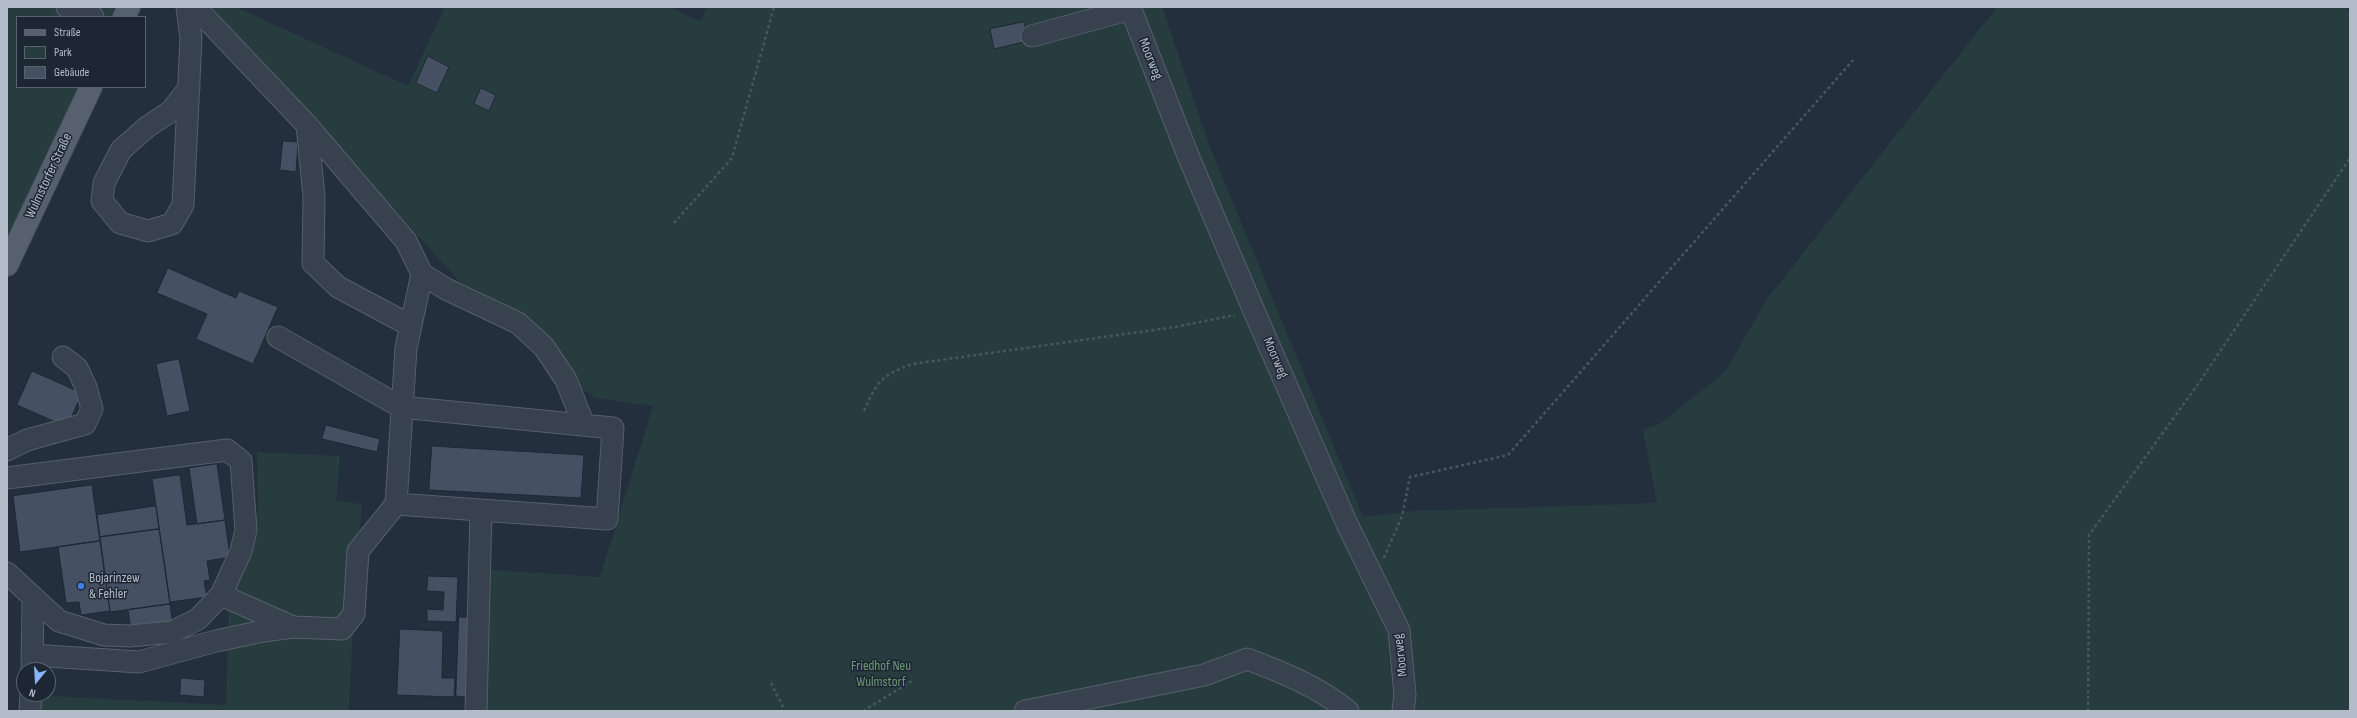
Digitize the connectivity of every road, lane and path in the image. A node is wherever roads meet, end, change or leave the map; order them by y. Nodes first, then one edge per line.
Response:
1 (67, 7) edge
2 (129, 7) edge
3 (188, 7) edge
4 (195, 7) edge
5 (774, 7) edge
6 (1131, 8) edge
7 (90, 16) edge
8 (124, 16) edge
9 (1032, 36) dead end
10 (1853, 60) dead end
11 (91, 88) edge
12 (188, 88) junction
13 (308, 125) junction
14 (2350, 158) edge
15 (674, 223) dead end
16 (7, 265) edge
17 (422, 274) junction
18 (1254, 311) junction
19 (410, 326) junction
20 (278, 337) dead end
21 (63, 357) dead end
22 (401, 407) junction
23 (864, 410) dead end
24 (584, 425) junction
25 (7, 450) edge
26 (7, 478) edge
27 (396, 504) junction
28 (481, 510) junction
29 (7, 573) edge
30 (1374, 580) junction
31 (221, 595) junction
32 (34, 599) junction
33 (293, 627) junction
34 (32, 662) edge
35 (56, 662) edge
36 (912, 681) dead end
37 (771, 683) dead end
38 (476, 711) edge
39 (785, 711) edge
40 (863, 711) edge
41 (1025, 711) edge
42 (1348, 711) edge
43 (1403, 711) edge
44 (2088, 711) edge

1 - 7 street
2 - 8 main road
3 - 12 street
4 - 13 street
5 - 15 path
6 - 9 street
6 - 18 street, Moorweg
10 - 30 path
11 - 16 main road, Wulmstorfer Straße
12 - 12 street
13 - 17 street
13 - 19 street
14 - 44 path
17 - 19 street
17 - 24 street
18 - 23 path
18 - 30 street, Moorweg
19 - 22 street
20 - 22 street
21 - 25 street
22 - 24 street
22 - 27 street
24 - 28 street
26 - 31 street
27 - 28 street
27 - 33 street
28 - 38 street
29 - 32 street
30 - 43 street, Moorweg
31 - 32 street
31 - 33 street
32 - 34 street
33 - 35 street
36 - 40 path
37 - 39 path
41 - 42 street

